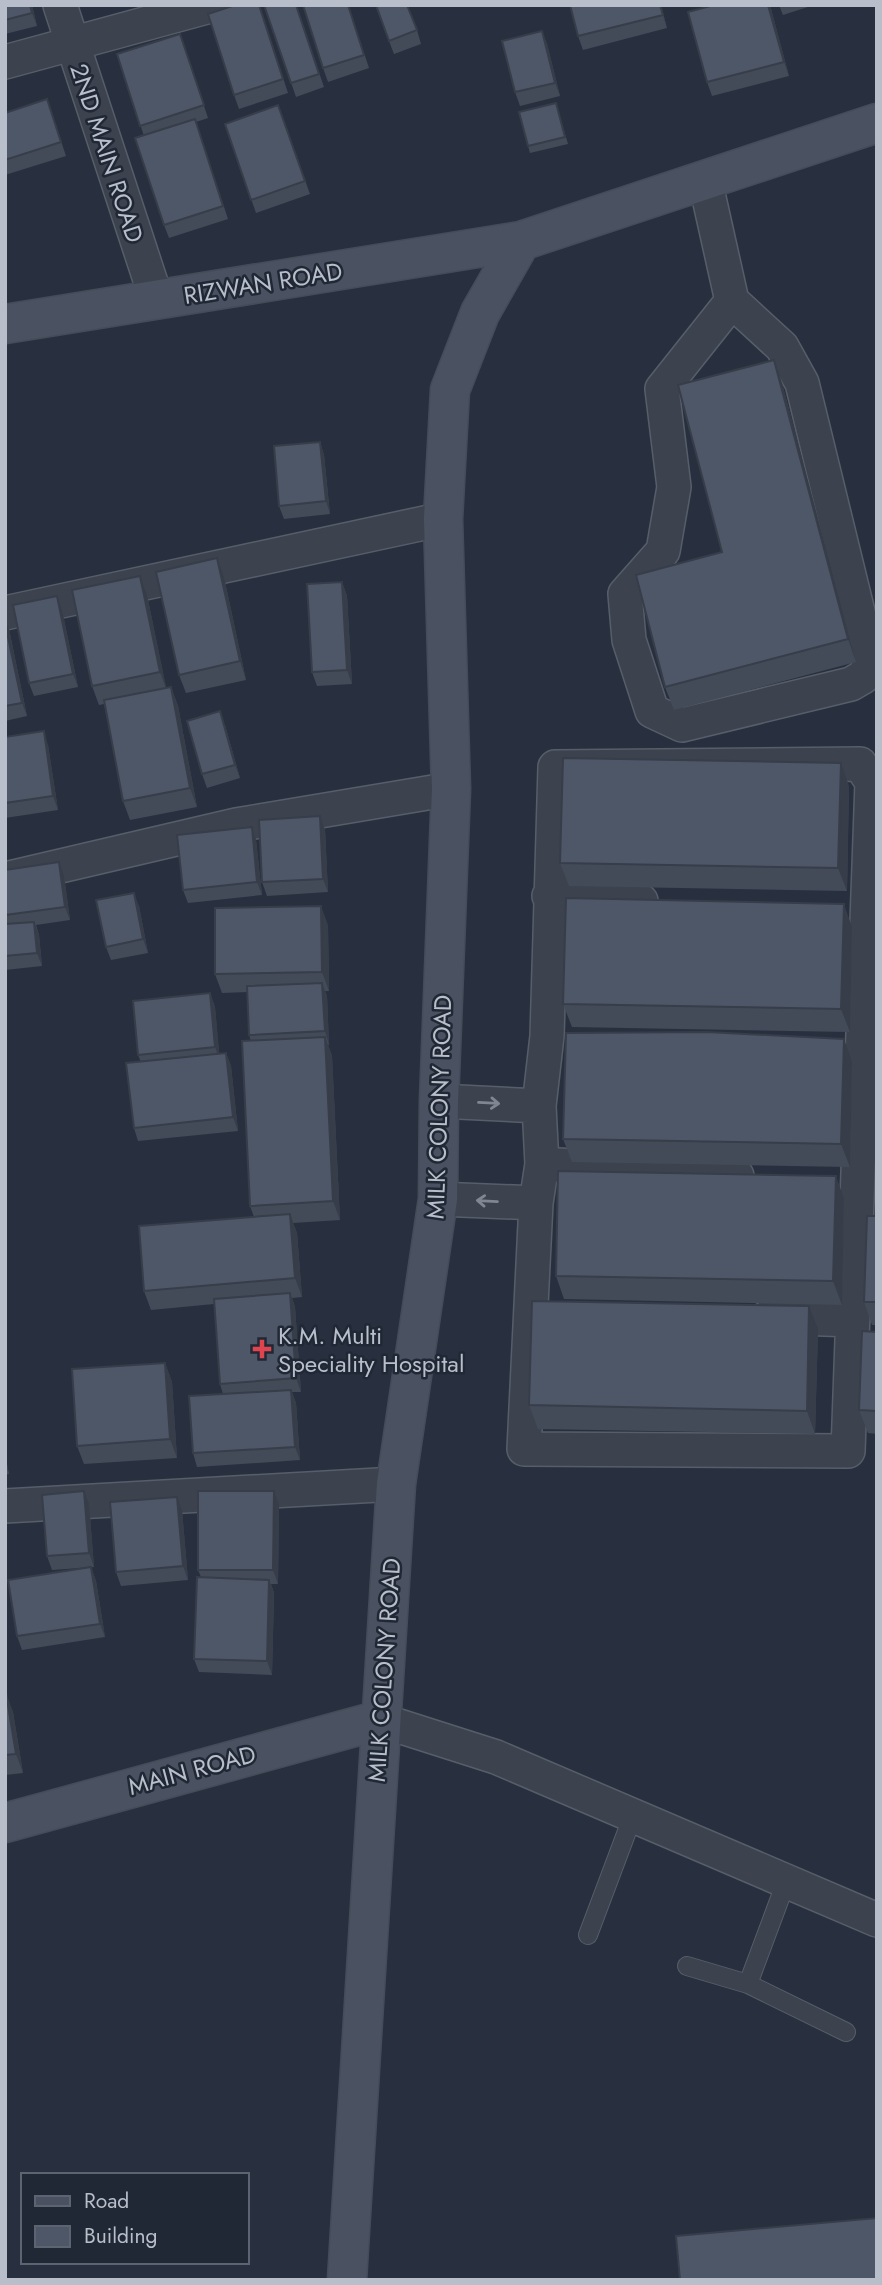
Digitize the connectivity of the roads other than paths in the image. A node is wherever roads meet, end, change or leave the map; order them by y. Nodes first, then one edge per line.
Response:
1 (60, 5) edge
2 (214, 5) edge
3 (72, 46) junction
4 (5, 62) edge
5 (877, 123) edge
6 (705, 180) junction
7 (522, 241) junction
8 (157, 301) junction
9 (732, 301) junction
10 (5, 324) edge
11 (443, 519) junction
12 (5, 613) edge
13 (451, 789) junction
14 (5, 879) edge
15 (549, 896) junction
16 (674, 903) edge
17 (439, 1101) junction
18 (539, 1106) junction
19 (542, 1164) junction
20 (762, 1178) edge
21 (438, 1199) junction
22 (855, 1199) edge
23 (536, 1203) junction
24 (732, 1315) edge
25 (853, 1320) junction
26 (396, 1484) junction
27 (5, 1506) edge
28 (380, 1720) junction
29 (632, 1818) junction
30 (5, 1823) edge
31 (786, 1882) junction
32 (877, 1920) edge
33 (588, 1935) dead end
34 (687, 1966) dead end
35 (748, 1984) junction
36 (846, 2032) dead end
37 (347, 2280) edge

1 - 3 street, 2ND MAIN ROAD
2 - 3 street
3 - 4 street
3 - 8 street, 2ND MAIN ROAD
5 - 6 main road, RIZWAN ROAD
6 - 7 main road, RIZWAN ROAD
6 - 9 street
7 - 8 main road, RIZWAN ROAD
7 - 11 main road, MILK COLONY ROAD
8 - 10 main road, RIZWAN ROAD
9 - 9 street
11 - 12 street
11 - 13 main road, MILK COLONY ROAD
13 - 14 street
13 - 17 main road, MILK COLONY ROAD
15 - 16 street
15 - 18 street
15 - 22 street
17 -> 18 street
17 - 21 main road, MILK COLONY ROAD
18 - 19 street
19 - 20 street
19 - 23 street
23 -> 21 street
21 - 26 main road, MILK COLONY ROAD
22 - 25 street
23 - 25 street
24 - 25 street
26 - 27 street
26 - 28 main road, MILK COLONY ROAD
28 - 29 street
28 - 30 main road, MAIN ROAD
28 - 37 main road, MILK COLONY ROAD
29 - 31 street
29 - 33 lane
31 - 32 street
31 - 35 lane
34 - 35 lane
35 - 36 lane

